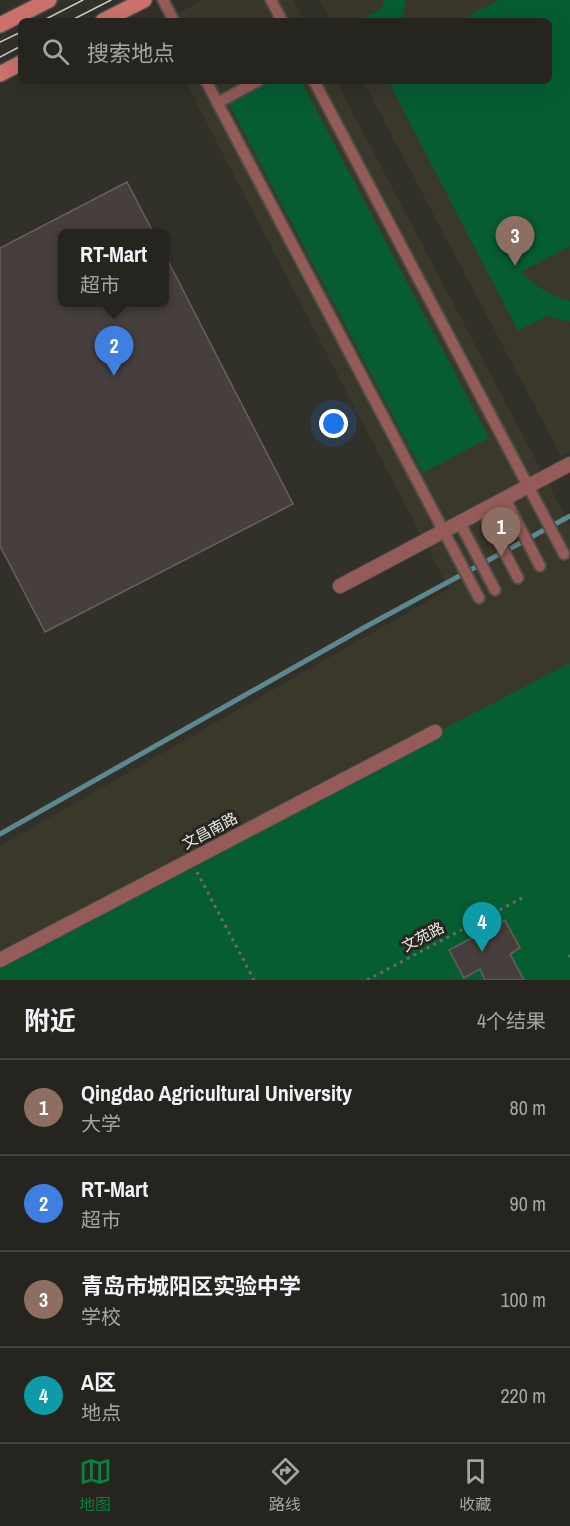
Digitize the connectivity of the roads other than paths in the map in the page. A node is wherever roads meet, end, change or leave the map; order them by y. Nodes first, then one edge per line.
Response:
1 (49, 0) edge
2 (163, 0) edge
3 (271, 0) edge
4 (138, 1) edge
5 (108, 18) edge
6 (172, 18) edge
7 (280, 18) edge
8 (0, 25) edge
9 (18, 65) edge
10 (0, 74) edge
11 (208, 84) edge
12 (252, 84) edge
13 (316, 84) edge
14 (217, 102) junction
15 (570, 464) edge
16 (528, 487) junction
17 (504, 499) junction
18 (483, 511) junction
19 (459, 523) junction
20 (444, 531) junction
21 (564, 554) dead end
22 (540, 566) dead end
23 (518, 578) dead end
24 (340, 586) dead end
25 (495, 590) dead end
26 (479, 598) dead end
27 (435, 732) dead end
28 (0, 960) edge

1 - 8 main road
2 - 6 street
3 - 7 street
4 - 5 main road
9 - 10 main road
11 - 14 street
12 - 14 street
13 - 16 street
14 - 20 street
15 - 16 street
16 - 17 street
16 - 21 street
17 - 18 street
17 - 22 street
18 - 19 street
18 - 23 street
19 - 20 street
19 - 25 street
20 - 24 street
20 - 26 street
27 - 28 street, 文昌南路

